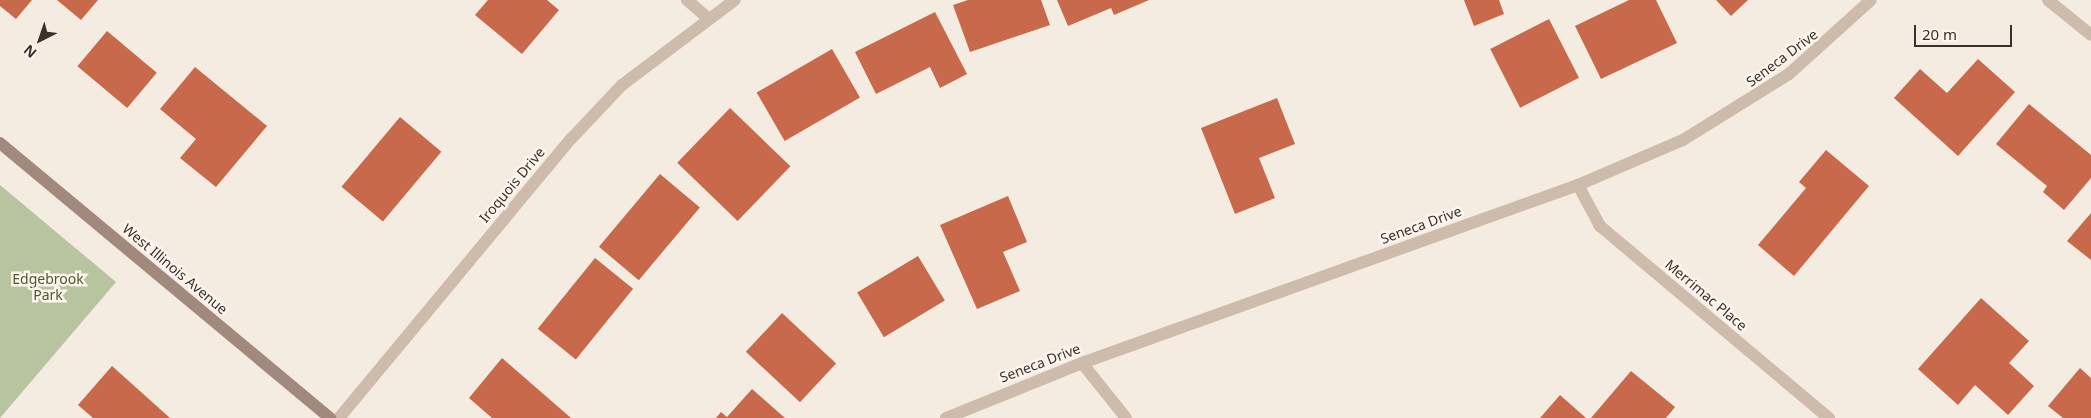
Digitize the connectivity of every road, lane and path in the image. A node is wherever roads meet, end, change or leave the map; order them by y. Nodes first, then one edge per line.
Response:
1 (687, 0) edge
2 (735, 0) edge
3 (1871, 0) edge
4 (2048, 0) edge
5 (708, 18) junction
6 (2091, 35) edge
7 (0, 143) edge
8 (1578, 185) junction
9 (1082, 363) junction
10 (330, 418) edge
11 (339, 418) edge
12 (946, 418) edge
13 (1126, 418) edge
14 (1829, 418) edge

1 - 5 street
2 - 5 street, Iroquois Drive
3 - 8 street, Seneca Drive
4 - 6 street
5 - 11 street, Iroquois Drive
7 - 10 main road, West Illinois Avenue
8 - 9 street, Seneca Drive
8 - 14 street, Merrimac Place
9 - 12 street, Seneca Drive
9 - 13 street

